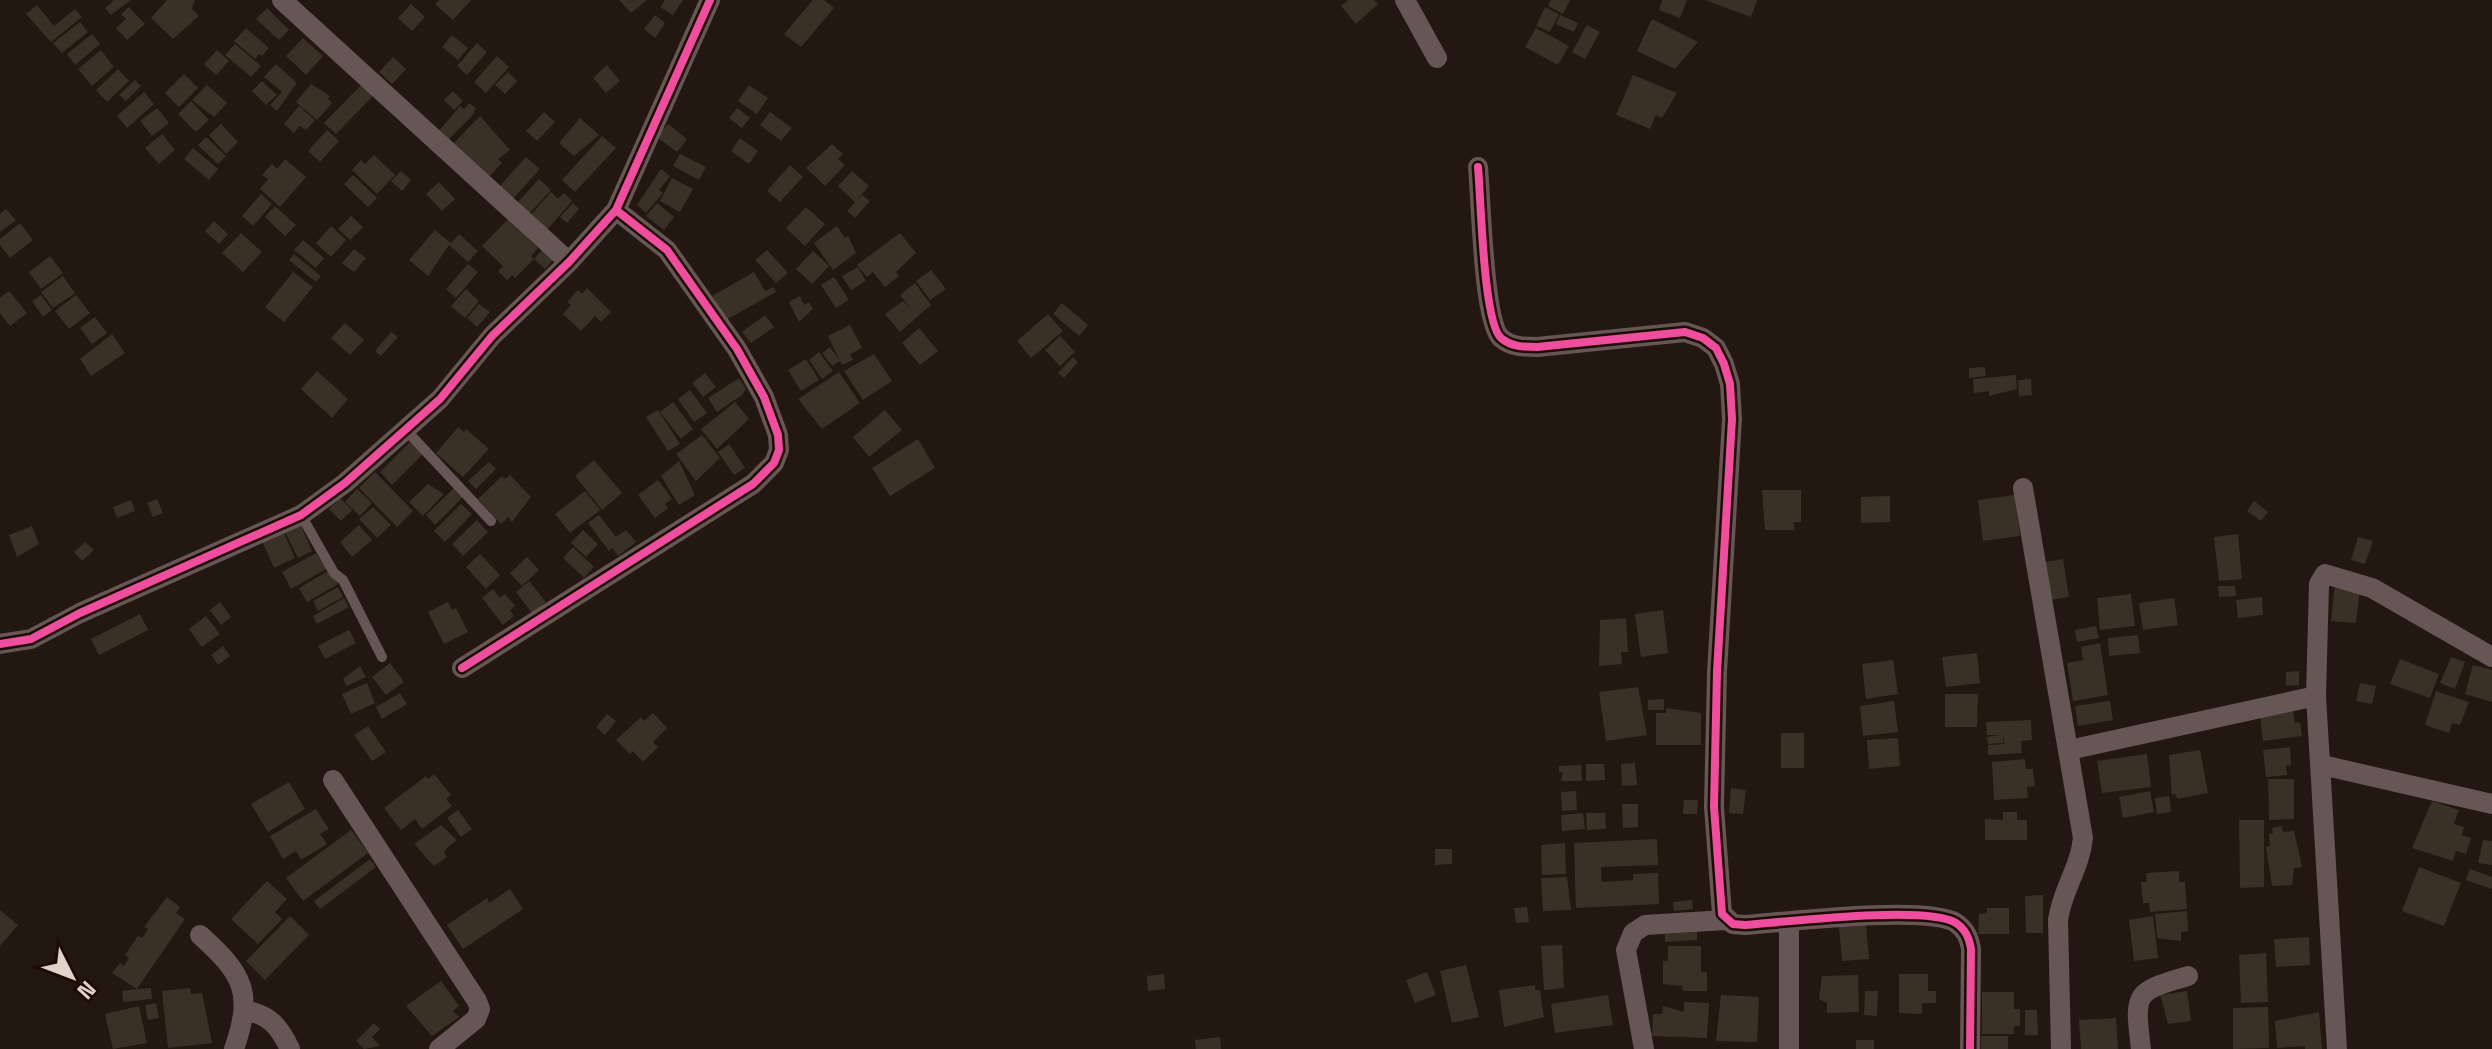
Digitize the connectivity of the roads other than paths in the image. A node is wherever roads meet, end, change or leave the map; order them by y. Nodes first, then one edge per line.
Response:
1 (282, 0) edge
2 (710, 0) edge
3 (1405, 0) edge
4 (1437, 58) dead end
5 (1478, 167) dead end
6 (616, 210) junction
7 (569, 262) junction
8 (405, 429) junction
9 (2023, 488) dead end
10 (301, 515) junction
11 (491, 521) dead end
12 (0, 644) edge
13 (382, 657) dead end
14 (2492, 657) edge
15 (462, 668) dead end
16 (2316, 696) junction
17 (2069, 750) junction
18 (2322, 765) junction
19 (333, 780) dead end
20 (2492, 804) edge
21 (1726, 920) junction
22 (1789, 922) junction
23 (200, 935) dead end
24 (2188, 976) dead end
25 (244, 1010) junction
26 (234, 1049) edge
27 (290, 1049) edge
28 (439, 1049) edge
29 (1644, 1049) edge
30 (1789, 1049) edge
31 (1970, 1049) edge
32 (2061, 1049) edge
33 (2141, 1049) edge
34 (2337, 1049) edge

1 - 7 street
2 - 6 street
3 - 4 street
5 - 21 street
6 - 7 street
6 - 15 street
7 - 8 street
8 - 10 street
8 - 11 lane
9 - 17 street
10 - 12 street
10 - 13 lane
14 - 16 street
16 - 17 street
16 - 18 street
17 - 32 street
18 - 20 street
18 - 34 street
19 - 28 street
21 - 22 street
21 - 29 street
22 - 30 street
22 - 31 street
23 - 25 street
24 - 33 street
25 - 26 street
25 - 27 street

